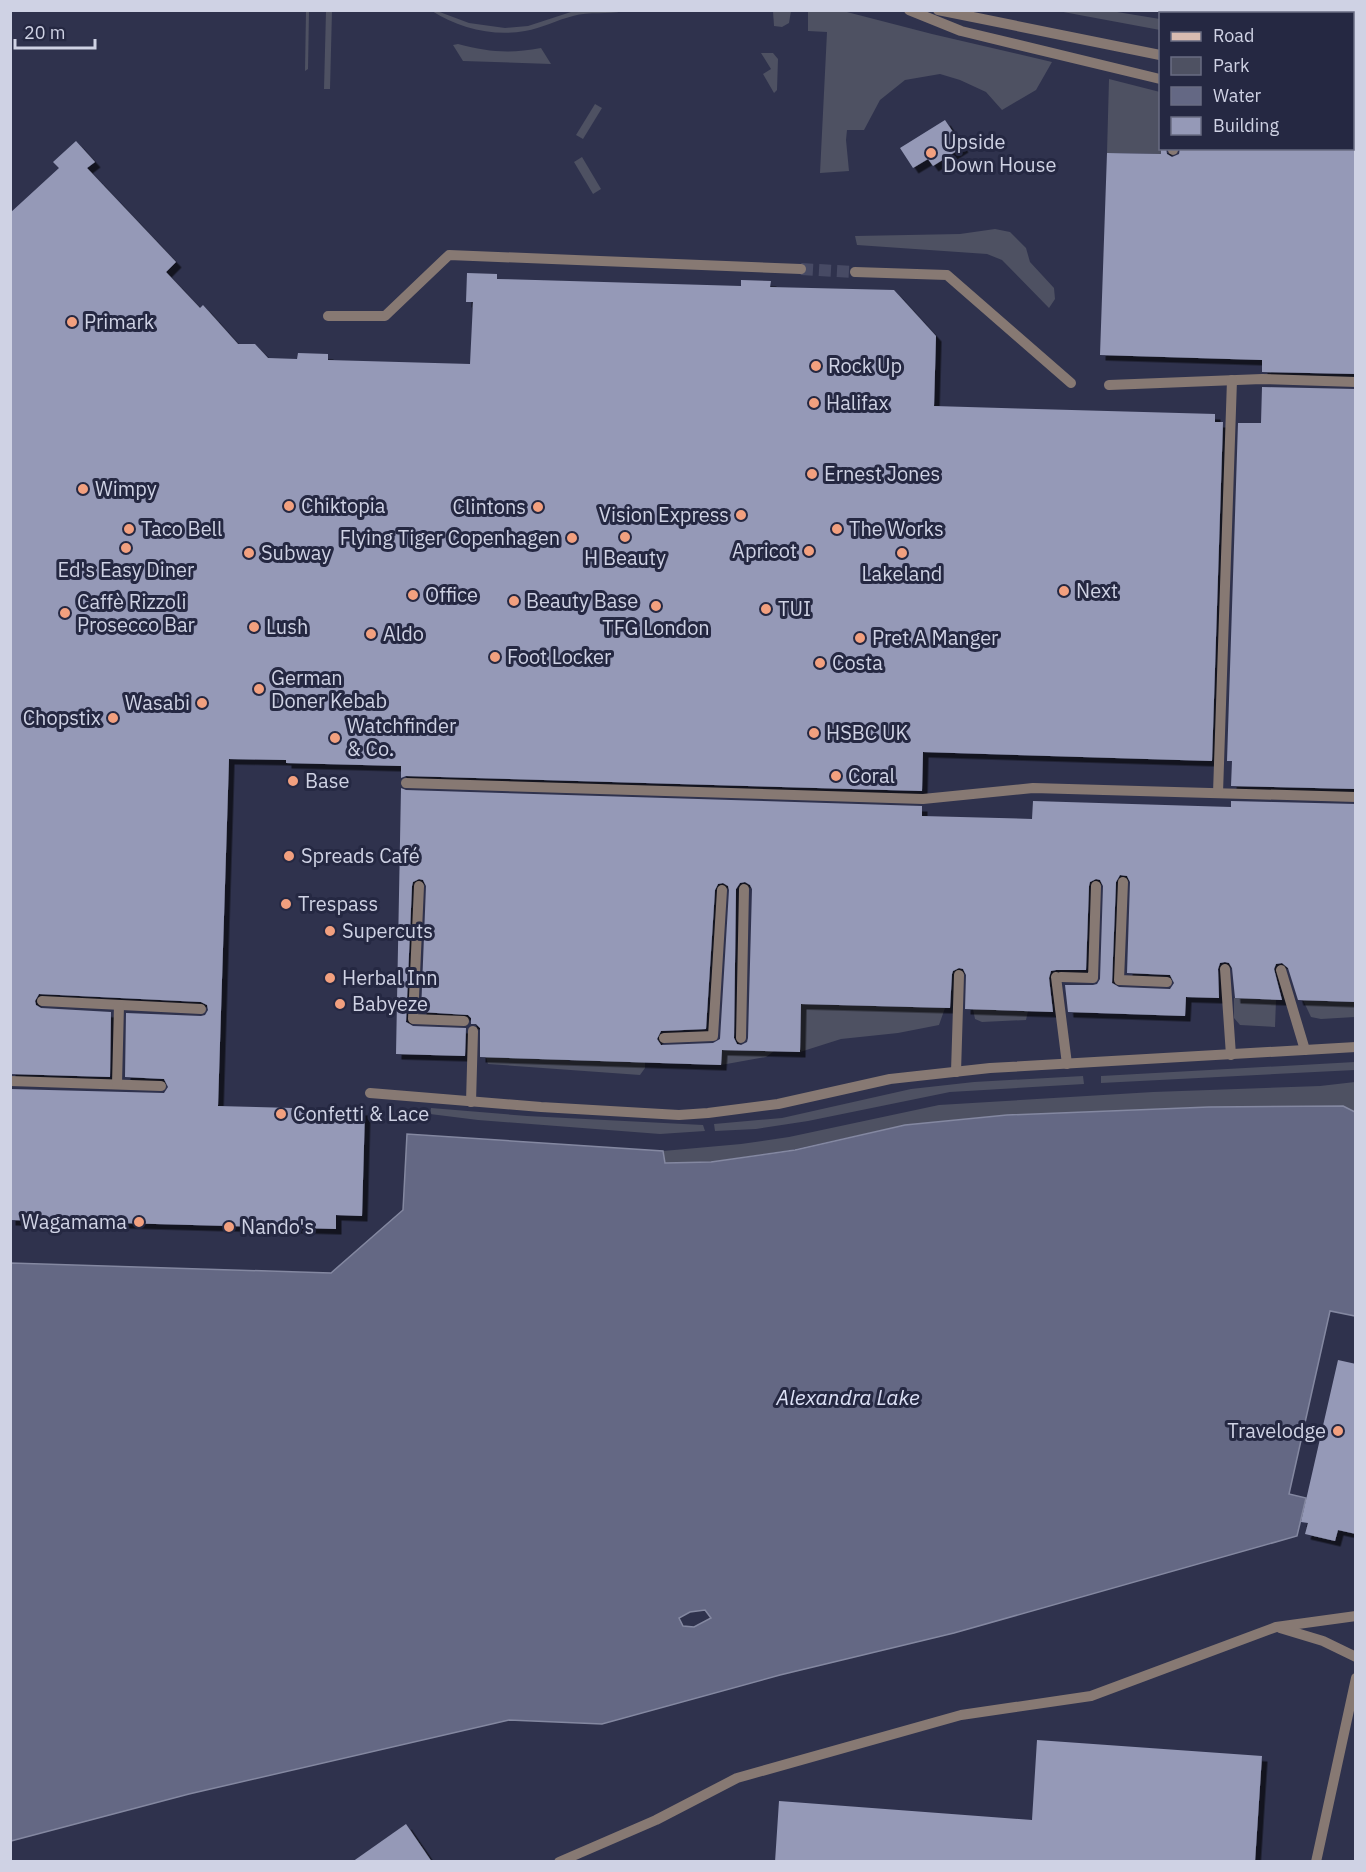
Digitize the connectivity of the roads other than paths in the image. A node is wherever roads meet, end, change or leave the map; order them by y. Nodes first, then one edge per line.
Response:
1 (909, 10) edge
2 (938, 10) edge
3 (1159, 55) edge
4 (1159, 79) edge
5 (801, 269) tunnel mouth
6 (855, 272) tunnel mouth
7 (328, 316) dead end
8 (1233, 380) junction
9 (1356, 382) edge
10 (1071, 383) dead end
11 (1108, 385) dead end
12 (406, 783) dead end
13 (1218, 793) junction
14 (1356, 797) edge
15 (1123, 882) dead end
16 (419, 886) dead end
17 (1096, 886) dead end
18 (744, 889) dead end
19 (722, 890) dead end
20 (1225, 969) dead end
21 (1281, 970) dead end
22 (959, 975) dead end
23 (1167, 982) dead end
24 (42, 1001) dead end
25 (119, 1005) junction
26 (201, 1009) dead end
27 (464, 1021) dead end
28 (473, 1031) dead end
29 (664, 1038) dead end
30 (741, 1038) dead end
31 (1356, 1047) edge
32 (1305, 1050) junction
33 (1231, 1055) junction
34 (1067, 1064) junction
35 (956, 1072) junction
36 (10, 1081) edge
37 (117, 1084) junction
38 (161, 1086) dead end
39 (370, 1093) dead end
40 (471, 1102) junction
41 (1356, 1616) edge
42 (1276, 1627) junction
43 (1356, 1657) edge
44 (1356, 1678) edge
45 (559, 1862) edge
46 (1316, 1862) edge

1 - 4 lane
2 - 3 lane
5 - 7 lane
6 - 10 lane
8 - 9 lane
8 - 11 lane
8 - 13 lane
12 - 13 lane
13 - 14 lane
15 - 23 lane
16 - 27 lane
17 - 34 lane
18 - 30 lane
19 - 29 lane
20 - 33 lane
21 - 32 lane
22 - 35 lane
24 - 25 lane
25 - 26 lane
25 - 37 lane
28 - 40 lane
31 - 32 lane
32 - 33 lane
33 - 34 lane
34 - 35 lane
35 - 40 lane
36 - 37 lane
37 - 38 lane
39 - 40 lane
41 - 42 lane
42 - 43 lane
42 - 45 lane
44 - 46 lane

